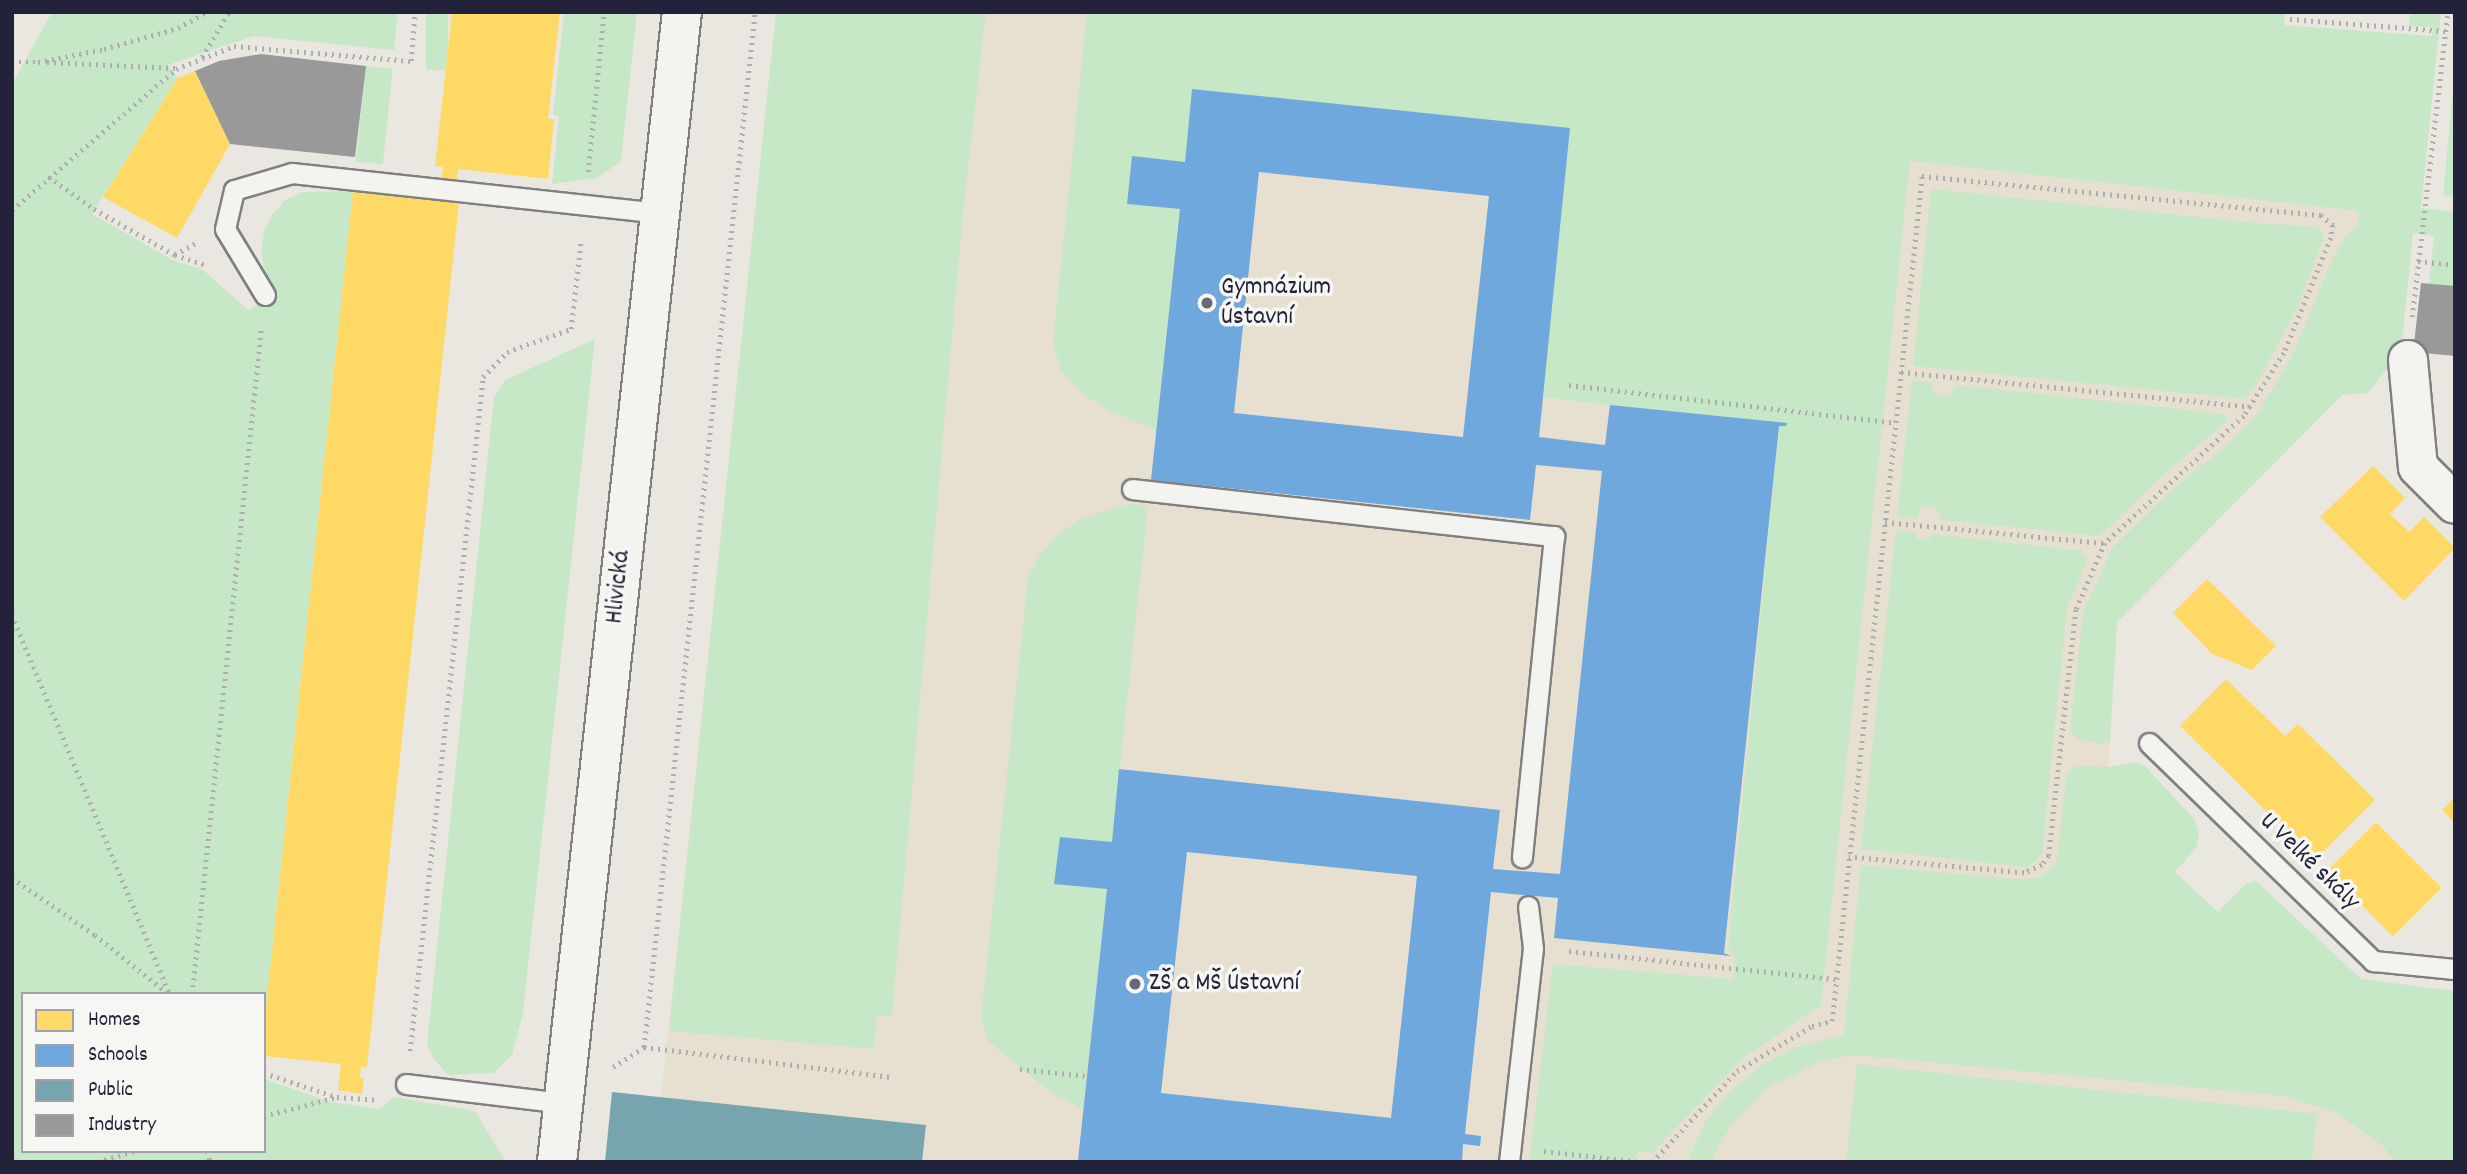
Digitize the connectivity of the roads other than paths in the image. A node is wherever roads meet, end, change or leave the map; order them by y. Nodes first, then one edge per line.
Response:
1 (682, 12) edge
2 (659, 213) junction
3 (265, 295) road end
4 (2408, 360) road end
5 (1132, 489) dead end
6 (2455, 504) edge
7 (2149, 743) dead end
8 (1522, 857) dead end
9 (1528, 906) dead end
10 (2455, 969) edge
11 (407, 1084) road end
12 (563, 1103) junction
13 (1510, 1154) edge
14 (557, 1162) edge

1 - 2 street, Hlivická
2 - 3 lane
2 - 12 street, Hlivická
4 - 6 street
5 - 8 lane
7 - 10 lane, U Velké skály
9 - 13 lane
11 - 12 lane
12 - 14 street, Hlivická

